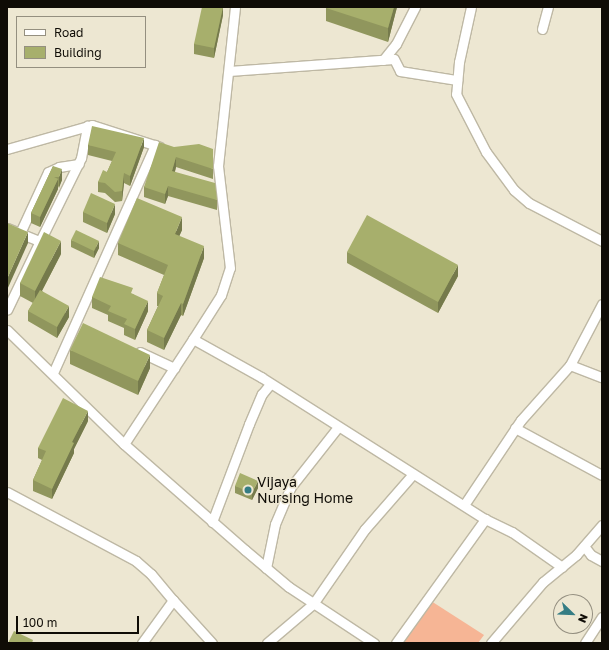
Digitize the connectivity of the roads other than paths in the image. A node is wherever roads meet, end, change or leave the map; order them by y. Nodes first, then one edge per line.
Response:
1 (235, 7) edge
2 (415, 7) edge
3 (471, 7) edge
4 (548, 7) edge
5 (542, 29) dead end
6 (383, 60) junction
7 (229, 71) junction
8 (457, 80) junction
9 (87, 126) junction
10 (155, 145) junction
11 (221, 146) junction
12 (7, 149) edge
13 (206, 149) edge
14 (171, 150) edge
15 (79, 164) junction
16 (7, 228) edge
17 (20, 233) junction
18 (40, 241) junction
19 (602, 241) edge
20 (602, 304) edge
21 (7, 310) edge
22 (599, 316) edge
23 (7, 330) edge
24 (193, 339) junction
25 (133, 348) edge
26 (570, 365) junction
27 (175, 368) junction
28 (52, 374) junction
29 (602, 377) edge
30 (270, 384) junction
31 (338, 427) junction
32 (515, 428) junction
33 (124, 444) junction
34 (413, 474) junction
35 (602, 475) edge
36 (7, 492) edge
37 (464, 505) junction
38 (485, 519) junction
39 (212, 522) junction
40 (602, 525) edge
41 (584, 546) junction
42 (602, 561) edge
43 (562, 567) junction
44 (266, 568) junction
45 (174, 600) junction
46 (313, 604) junction
47 (602, 617) edge
48 (142, 643) edge
49 (212, 643) edge
50 (267, 643) edge
51 (374, 643) edge
52 (396, 643) edge
53 (490, 643) edge
54 (585, 643) edge

1 - 7 street
2 - 6 street
3 - 8 street
4 - 5 street
6 - 7 street
6 - 8 street
7 - 11 street
8 - 19 street
9 - 10 street
9 - 12 street
9 - 15 street
10 - 14 street
10 - 28 street
11 - 13 street
11 - 24 street
15 - 17 street
15 - 18 street
16 - 17 street
17 - 18 street
18 - 21 street
20 - 22 street
22 - 26 street
23 - 28 street
24 - 27 street
24 - 30 street
25 - 27 street
26 - 29 street
26 - 32 street
27 - 33 street
28 - 33 street
30 - 31 street
30 - 39 street
31 - 34 street
31 - 44 street
32 - 35 street
32 - 37 street
33 - 39 street
34 - 37 street
34 - 46 street
36 - 45 street
37 - 38 street
38 - 43 street
38 - 52 street
39 - 44 street
40 - 41 street
41 - 42 street
41 - 43 street
43 - 53 street
44 - 46 street
45 - 48 street
45 - 49 street
46 - 50 street
46 - 51 street
47 - 54 street

